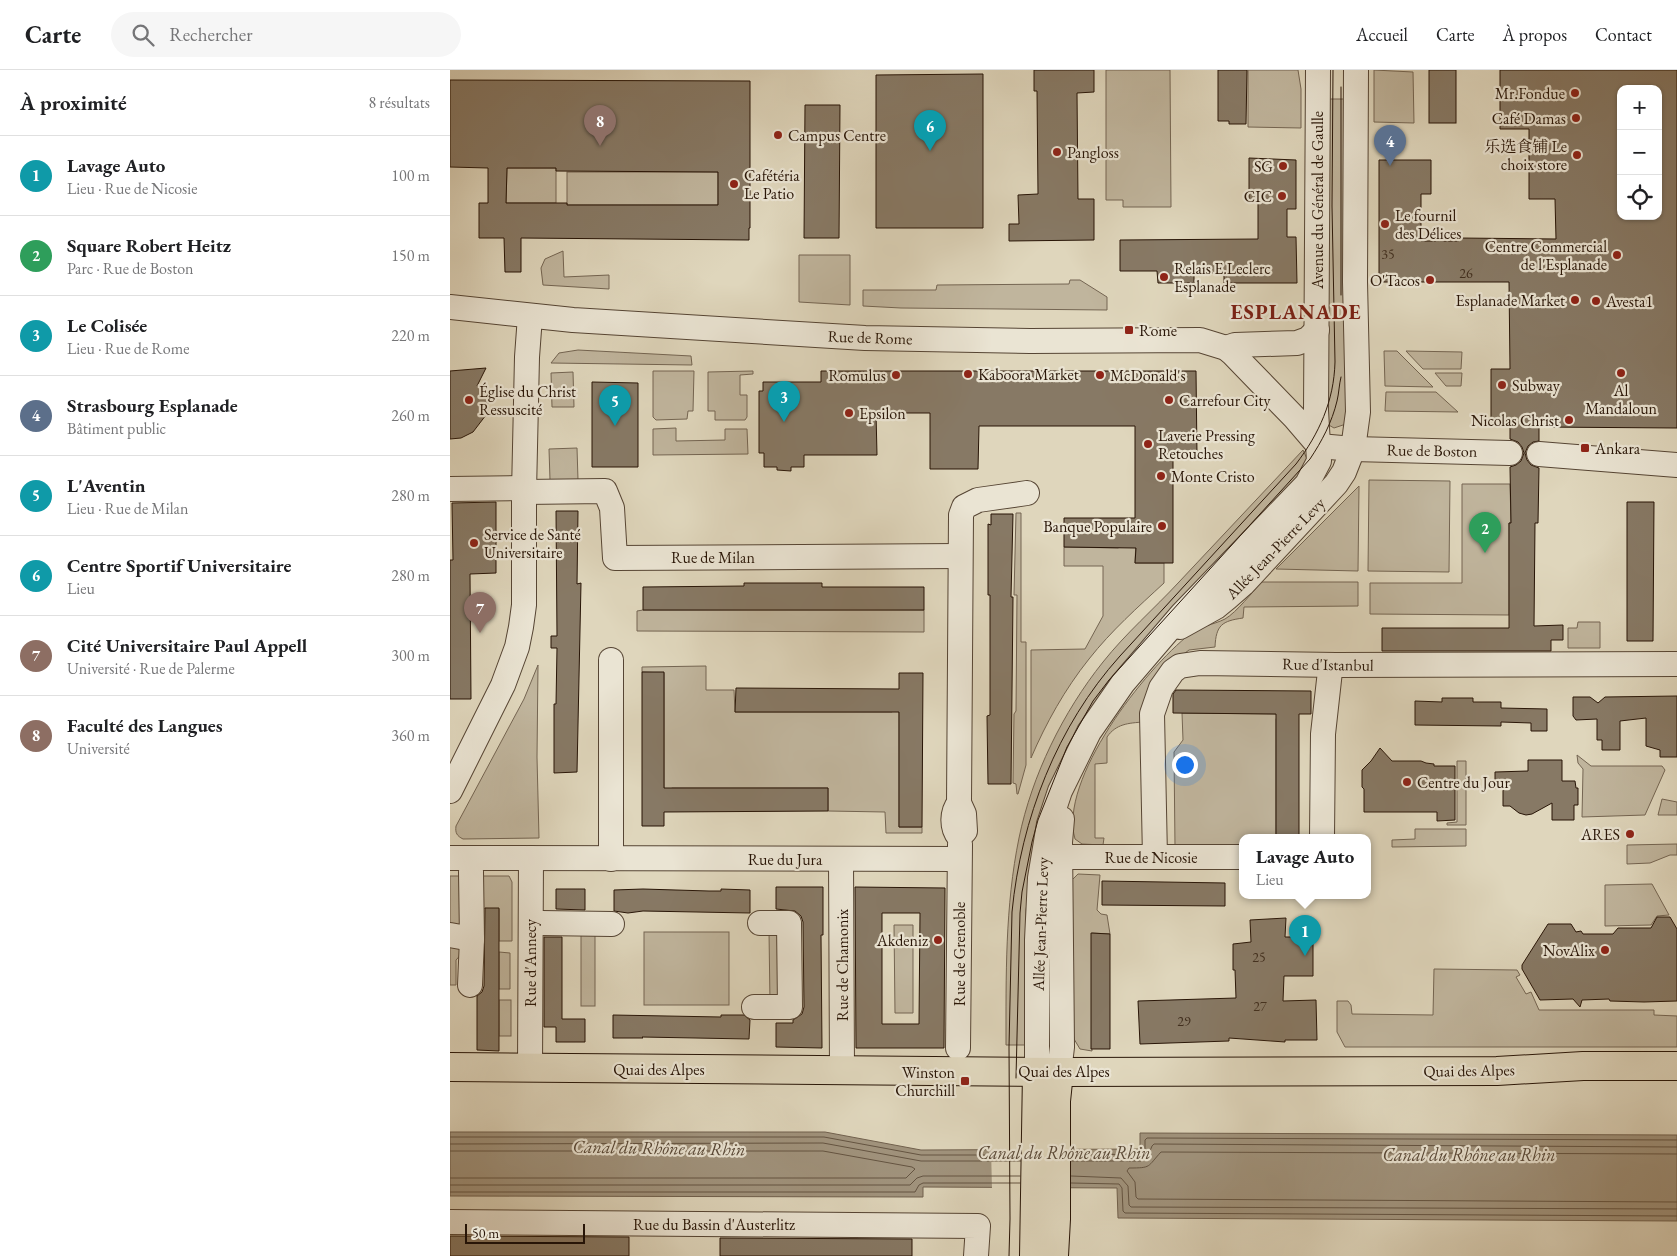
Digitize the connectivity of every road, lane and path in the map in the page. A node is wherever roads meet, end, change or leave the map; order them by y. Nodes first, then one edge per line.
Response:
1 (1318, 70) edge
2 (1356, 70) edge
3 (450, 307) edge
4 (530, 316) junction
5 (1317, 330) junction
6 (1218, 346) junction
7 (1319, 446) junction
8 (1353, 449) junction
9 (1510, 452) dead end
10 (1538, 454) dead end
11 (1677, 465) edge
12 (450, 489) edge
13 (524, 490) junction
14 (1027, 493) dead end
15 (960, 556) junction
16 (1155, 646) junction
17 (611, 660) dead end
18 (1677, 664) edge
19 (1336, 665) junction
20 (486, 716) junction
21 (1078, 752) junction
22 (450, 762) edge
23 (450, 791) edge
24 (1322, 834) edge
25 (959, 848) junction
26 (1060, 857) junction
27 (1154, 857) junction
28 (1239, 857) edge
29 (450, 858) edge
30 (531, 858) junction
31 (611, 859) junction
32 (842, 859) junction
33 (471, 872) dead end
34 (540, 923) dead end
35 (760, 923) dead end
36 (612, 924) dead end
37 (460, 954) edge
38 (754, 1007) dead end
39 (958, 1048) dead end
40 (1677, 1066) edge
41 (450, 1067) edge
42 (530, 1068) junction
43 (842, 1070) junction
44 (1048, 1072) junction
45 (1046, 1219) junction
46 (450, 1222) edge
47 (976, 1256) edge
48 (1034, 1256) edge
49 (1054, 1256) edge

1 - 5 street, Avenue du Général de Gaulle
2 - 8 street, Allée Jean-Pierre Levy
3 - 4 street, Rue de Rome
4 - 6 street, Rue de Rome
4 - 13 street
5 - 6 street, Rue de Rome
5 - 7 street, Avenue du Général de Gaulle
6 - 7 street
7 - 8 street, Rue de Boston
7 - 16 street, Allée Jean-Pierre Levy
8 - 9 street, Rue de Boston
8 - 16 street, Allée Jean-Pierre Levy
10 - 11 street
12 - 13 street
13 - 15 street, Rue de Milan
13 - 20 street
14 - 15 street
15 - 25 street
16 - 21 street, Allée Jean-Pierre Levy
17 - 31 street
18 - 19 street, Rue d'Istanbul
19 - 24 street
19 - 27 street, Rue d'Istanbul
20 - 22 street
20 - 23 street
21 - 26 street, Allée Jean-Pierre Levy
21 - 44 street, Allée Jean-Pierre Levy
25 - 32 street, Rue du Jura
25 - 39 street, Rue de Grenoble
26 - 27 street, Rue de Nicosie
26 - 44 street, Allée Jean-Pierre Levy
27 - 28 street, Rue de Nicosie
29 - 30 street, Rue du Jura
30 - 31 street, Rue du Jura
30 - 42 street, Rue d'Annecy
31 - 32 street, Rue du Jura
32 - 43 street, Rue de Chamonix
33 - 37 street
34 - 36 street
35 - 38 street
40 - 44 main road, Quai des Alpes
41 - 42 main road, Quai des Alpes
42 - 43 main road, Quai des Alpes
43 - 44 main road, Quai des Alpes
44 - 45 main road
45 - 48 main road
45 - 49 main road
46 - 47 street, Rue du Bassin d'Austerlitz

